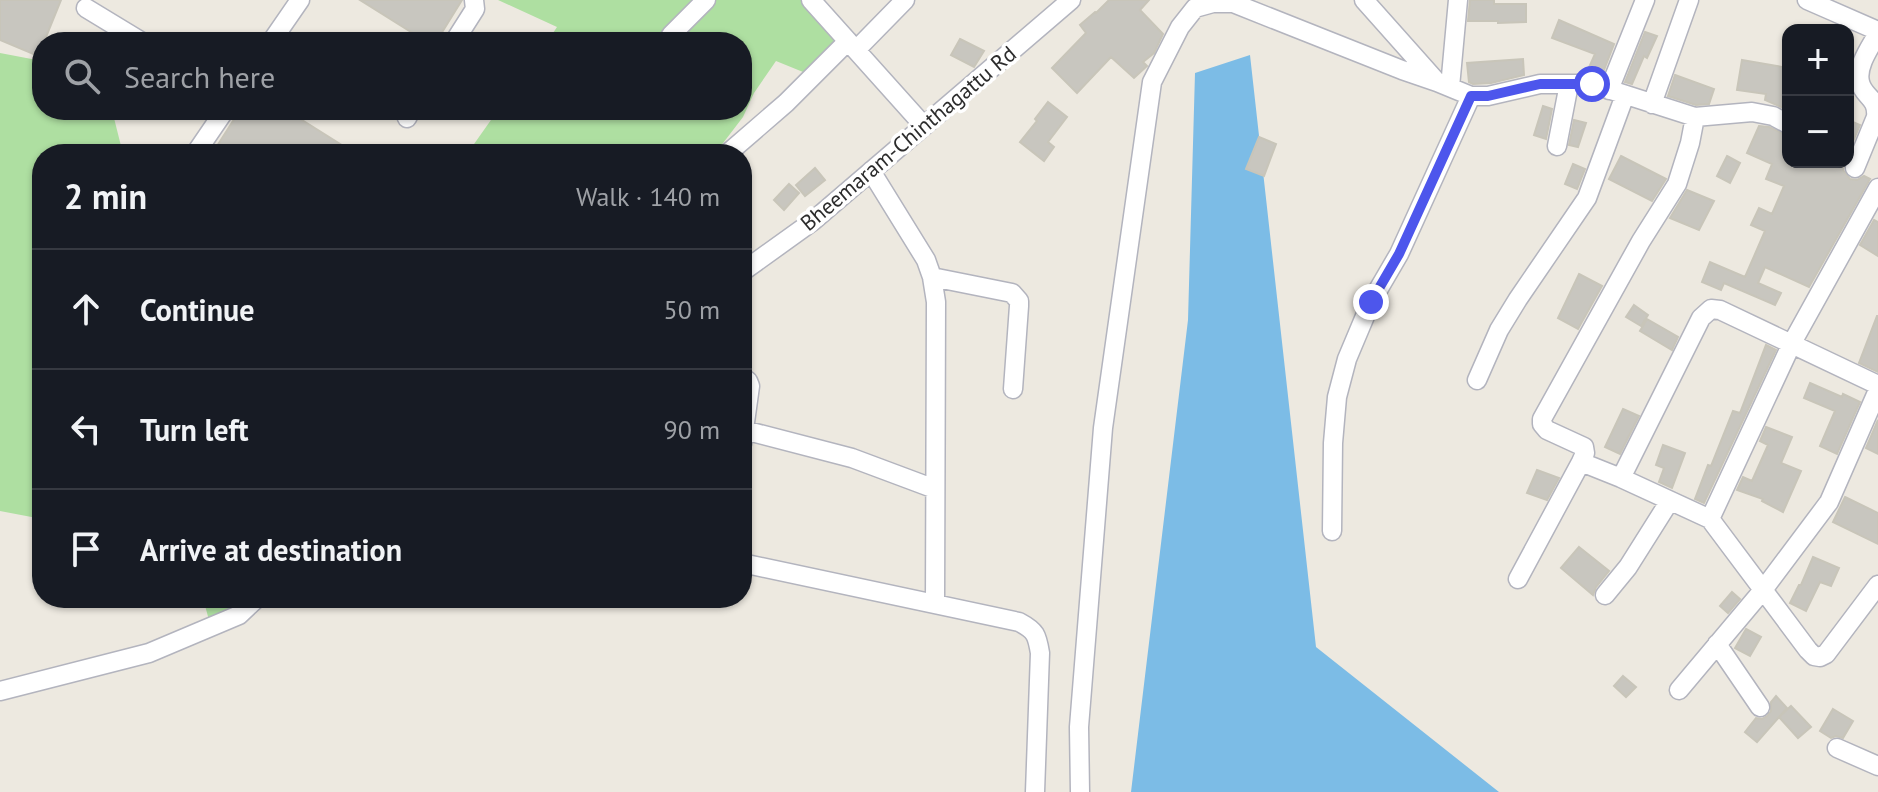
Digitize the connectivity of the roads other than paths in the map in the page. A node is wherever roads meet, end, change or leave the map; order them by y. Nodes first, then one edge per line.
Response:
1 (474, 0) edge
2 (706, 0) edge
3 (811, 0) edge
4 (905, 0) edge
5 (1071, 0) edge
6 (1364, 0) edge
7 (1458, 0) edge
8 (1645, 0) edge
9 (1689, 0) edge
10 (1807, 0) edge
11 (296, 1) edge
12 (1234, 1) edge
13 (86, 8) dead end
14 (126, 32) edge
15 (282, 32) edge
16 (460, 32) edge
17 (674, 32) edge
18 (1878, 32) edge
19 (852, 45) junction
20 (1569, 84) junction
21 (1444, 85) junction
22 (1617, 93) junction
23 (1471, 96) junction
24 (1652, 104) junction
25 (1695, 117) junction
26 (218, 120) edge
27 (1782, 121) edge
28 (924, 126) junction
29 (202, 144) edge
30 (739, 144) edge
31 (1557, 146) dead end
32 (1854, 158) edge
33 (1854, 168) edge
34 (871, 171) junction
35 (1878, 185) edge
36 (752, 265) edge
37 (932, 277) junction
38 (1792, 343) junction
39 (1477, 380) dead end
40 (1878, 388) edge
41 (1013, 389) dead end
42 (752, 439) edge
43 (1581, 462) junction
44 (1621, 478) junction
45 (935, 489) junction
46 (1669, 502) junction
47 (1710, 519) junction
48 (1332, 531) dead end
49 (752, 565) edge
50 (1518, 579) dead end
51 (1878, 585) edge
52 (1763, 590) junction
53 (1605, 595) dead end
54 (935, 604) junction
55 (246, 608) edge
56 (1717, 644) junction
57 (1679, 690) dead end
58 (0, 691) edge
59 (1760, 707) dead end
60 (1837, 748) dead end
61 (1878, 766) edge
62 (1035, 792) edge
63 (1080, 792) edge

1 - 16 street
2 - 17 street
3 - 19 street
4 - 19 street
5 - 28 street, Bheemaram-Chinthagattu Rd
6 - 21 street
7 - 21 street
8 - 22 street
9 - 24 street
10 - 18 street
11 - 15 street
12 - 21 street
12 - 63 street
13 - 14 street
18 - 32 street
19 - 28 street
19 - 30 street
20 - 22 street
20 - 23 street
20 - 31 street
21 - 23 street
22 - 24 street
22 - 39 street
23 - 48 street
24 - 25 street
25 - 27 street
25 - 43 street
26 - 29 street
28 - 34 street, Bheemaram-Chinthagattu Rd
33 - 35 street
34 - 36 street, Bheemaram-Chinthagattu Rd
34 - 37 street
35 - 38 street
37 - 41 street
37 - 45 street
38 - 40 street
38 - 44 street
38 - 47 street
40 - 52 street
42 - 45 street
43 - 44 street
43 - 50 street
44 - 46 street
45 - 54 street
46 - 47 street
46 - 53 street
47 - 52 street
49 - 54 street
51 - 52 street
52 - 56 street
54 - 62 street
55 - 58 street
56 - 57 street
56 - 59 street
60 - 61 street

